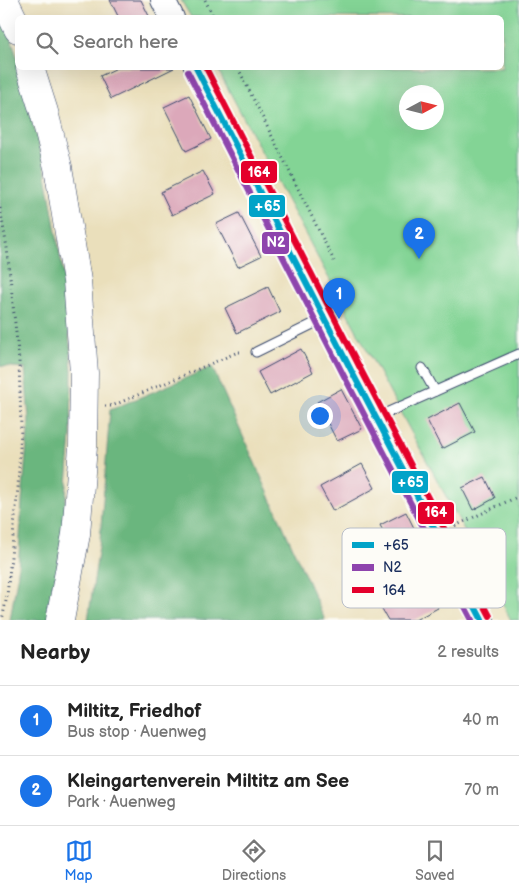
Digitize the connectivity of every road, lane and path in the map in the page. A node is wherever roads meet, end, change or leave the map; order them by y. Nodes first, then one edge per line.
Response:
1 (4, 0) edge
2 (164, 0) edge
3 (205, 0) edge
4 (171, 15) edge
5 (212, 15) edge
6 (15, 23) edge
7 (31, 70) edge
8 (197, 70) edge
9 (239, 70) edge
10 (0, 208) edge
11 (334, 261) dead end
12 (325, 318) junction
13 (256, 352) joint
14 (519, 354) edge
15 (422, 368) dead end
16 (435, 391) junction
17 (104, 406) dead end
18 (376, 417) junction
19 (519, 496) edge
20 (433, 528) edge
21 (449, 528) edge
22 (476, 608) edge
23 (2, 620) edge
24 (60, 620) edge
25 (482, 620) edge

1 - 6 main road
2 - 4 street
3 - 5 path
7 - 24 main road
8 - 12 street
9 - 11 path
10 - 23 path
12 - 13 lane
12 - 18 street
13 - 17 path
14 - 16 lane
15 - 16 lane
16 - 18 lane
18 - 20 street
19 - 21 path
22 - 25 street

